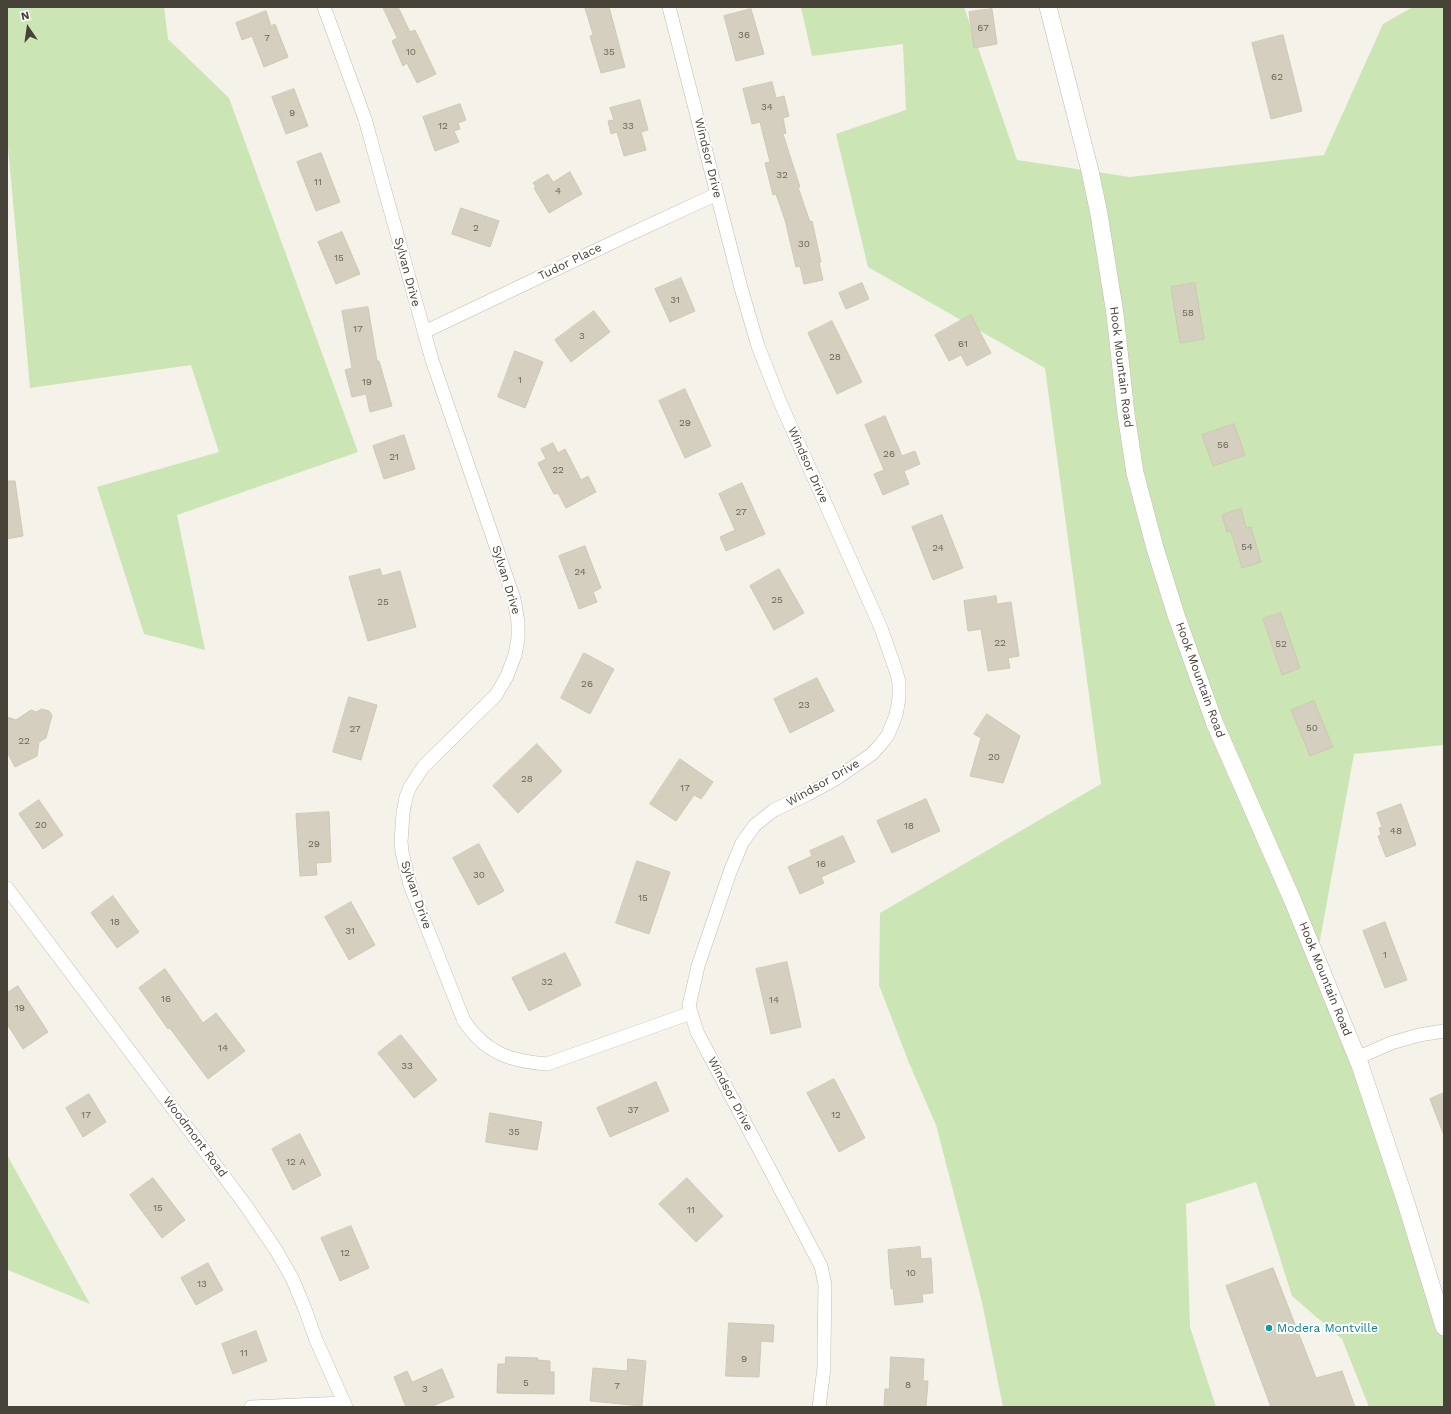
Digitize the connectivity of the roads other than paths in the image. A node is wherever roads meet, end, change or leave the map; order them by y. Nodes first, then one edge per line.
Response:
1 (324, 7) edge
2 (669, 7) edge
3 (1048, 7) edge
4 (717, 194) junction
5 (424, 332) junction
6 (7, 888) edge
7 (691, 1013) junction
8 (1444, 1031) edge
9 (1357, 1058) junction
10 (1444, 1326) edge
11 (345, 1405) edge
12 (251, 1407) edge
13 (819, 1407) edge

1 - 5 street, Sylvan Drive
2 - 4 street, Windsor Drive
3 - 9 street, Hook Mountain Road
4 - 5 street, Tudor Place
4 - 7 street, Windsor Drive
5 - 7 street, Sylvan Drive
6 - 11 street, Woodmont Road
7 - 13 street, Windsor Drive
8 - 9 street
9 - 10 street, Hook Mountain Road
11 - 12 street

